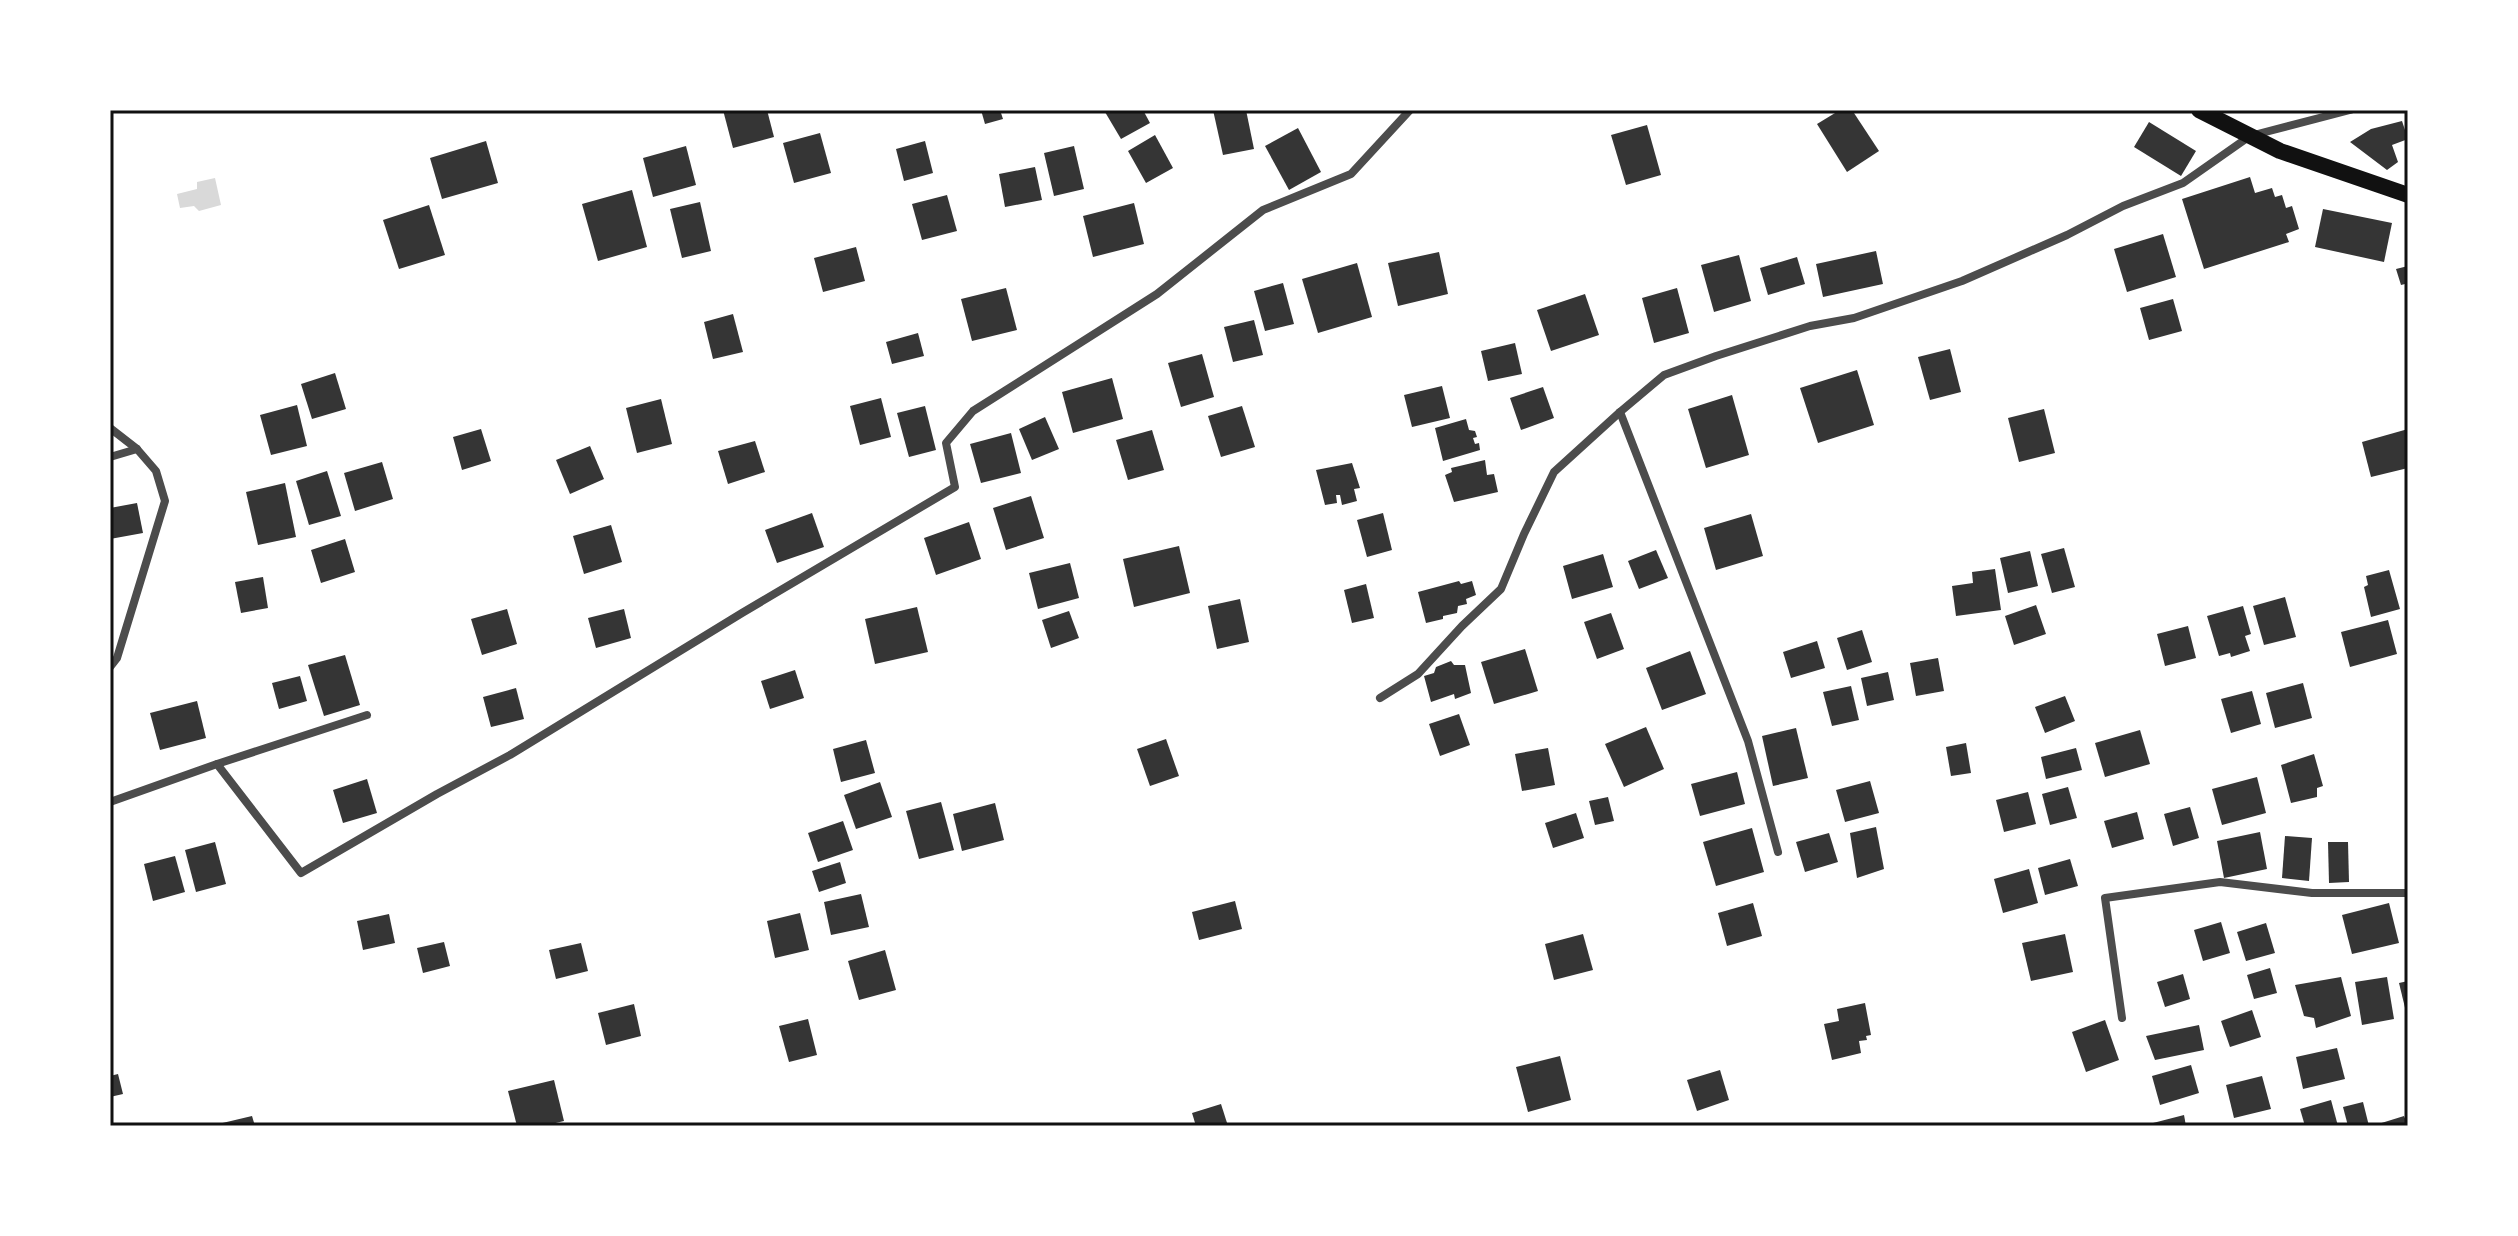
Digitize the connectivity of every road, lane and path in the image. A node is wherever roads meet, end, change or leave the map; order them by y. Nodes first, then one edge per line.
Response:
1 (1410, 110) edge
2 (2199, 110) edge
3 (2350, 110) edge
4 (2250, 136) junction
5 (2408, 195) edge
6 (1620, 412) junction
7 (110, 428) edge
8 (137, 449) junction
9 (110, 457) edge
10 (110, 667) edge
11 (1380, 698) dead end
12 (367, 715) dead end
13 (217, 764) junction
14 (110, 802) edge
15 (1778, 852) dead end
16 (2408, 893) edge
17 (2122, 1018) dead end

1 - 13 street
2 - 4 main road
3 - 4 street
4 - 5 main road
4 - 6 street
6 - 11 street
6 - 15 street
7 - 8 street
8 - 9 street
8 - 10 street
12 - 13 street
13 - 14 street
16 - 17 street

